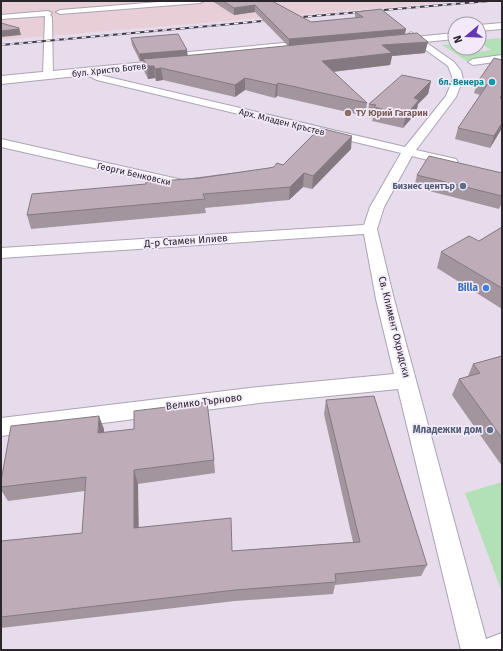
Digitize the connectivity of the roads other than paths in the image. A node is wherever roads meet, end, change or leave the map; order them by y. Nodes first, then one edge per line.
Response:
1 (86, 1) edge
2 (200, 1) edge
3 (88, 10) junction
4 (60, 15) junction
5 (47, 16) junction
6 (4, 17) edge
7 (502, 26) edge
8 (487, 27) edge
9 (447, 31) edge
10 (502, 31) edge
11 (487, 32) edge
12 (48, 34) junction
13 (447, 36) edge
14 (415, 37) junction
15 (382, 40) edge
16 (502, 58) edge
17 (473, 62) dead end
18 (1, 72) edge
19 (48, 72) junction
20 (86, 72) junction
21 (1, 80) edge
22 (1, 143) edge
23 (408, 152) junction
24 (466, 165) edge
25 (198, 185) edge
26 (370, 229) junction
27 (1, 253) edge
28 (407, 380) junction
29 (1, 427) edge
30 (502, 647) edge
31 (475, 650) edge
32 (493, 650) edge

1 - 3 street
2 - 3 street
3 - 4 street
4 - 5 street
4 - 12 street
5 - 6 street
5 - 12 street
7 - 8 main road
9 - 14 main road
10 - 11 main road
12 - 19 street
13 - 14 main road
14 - 15 main road
14 - 23 street, Св. Климент Охридски
16 - 17 street
18 - 19 main road, бул. Христо Ботев
19 - 20 main road, бул. Христо Ботев
19 - 20 main road, бул. Христо Ботев
19 - 21 main road, бул. Христо Ботев
20 - 23 street, Арх. Младен Кръстев
22 - 25 street, Георги Бенковски
23 - 24 street, Арх. Младен Кръстев
23 - 26 street, Св. Климент Охридски
26 - 27 street, Д-р Стамен Илиев
26 - 28 street, Св. Климент Охридски
28 - 29 street, Велико Търново
28 - 31 street, Св. Климент Охридски
30 - 32 street

